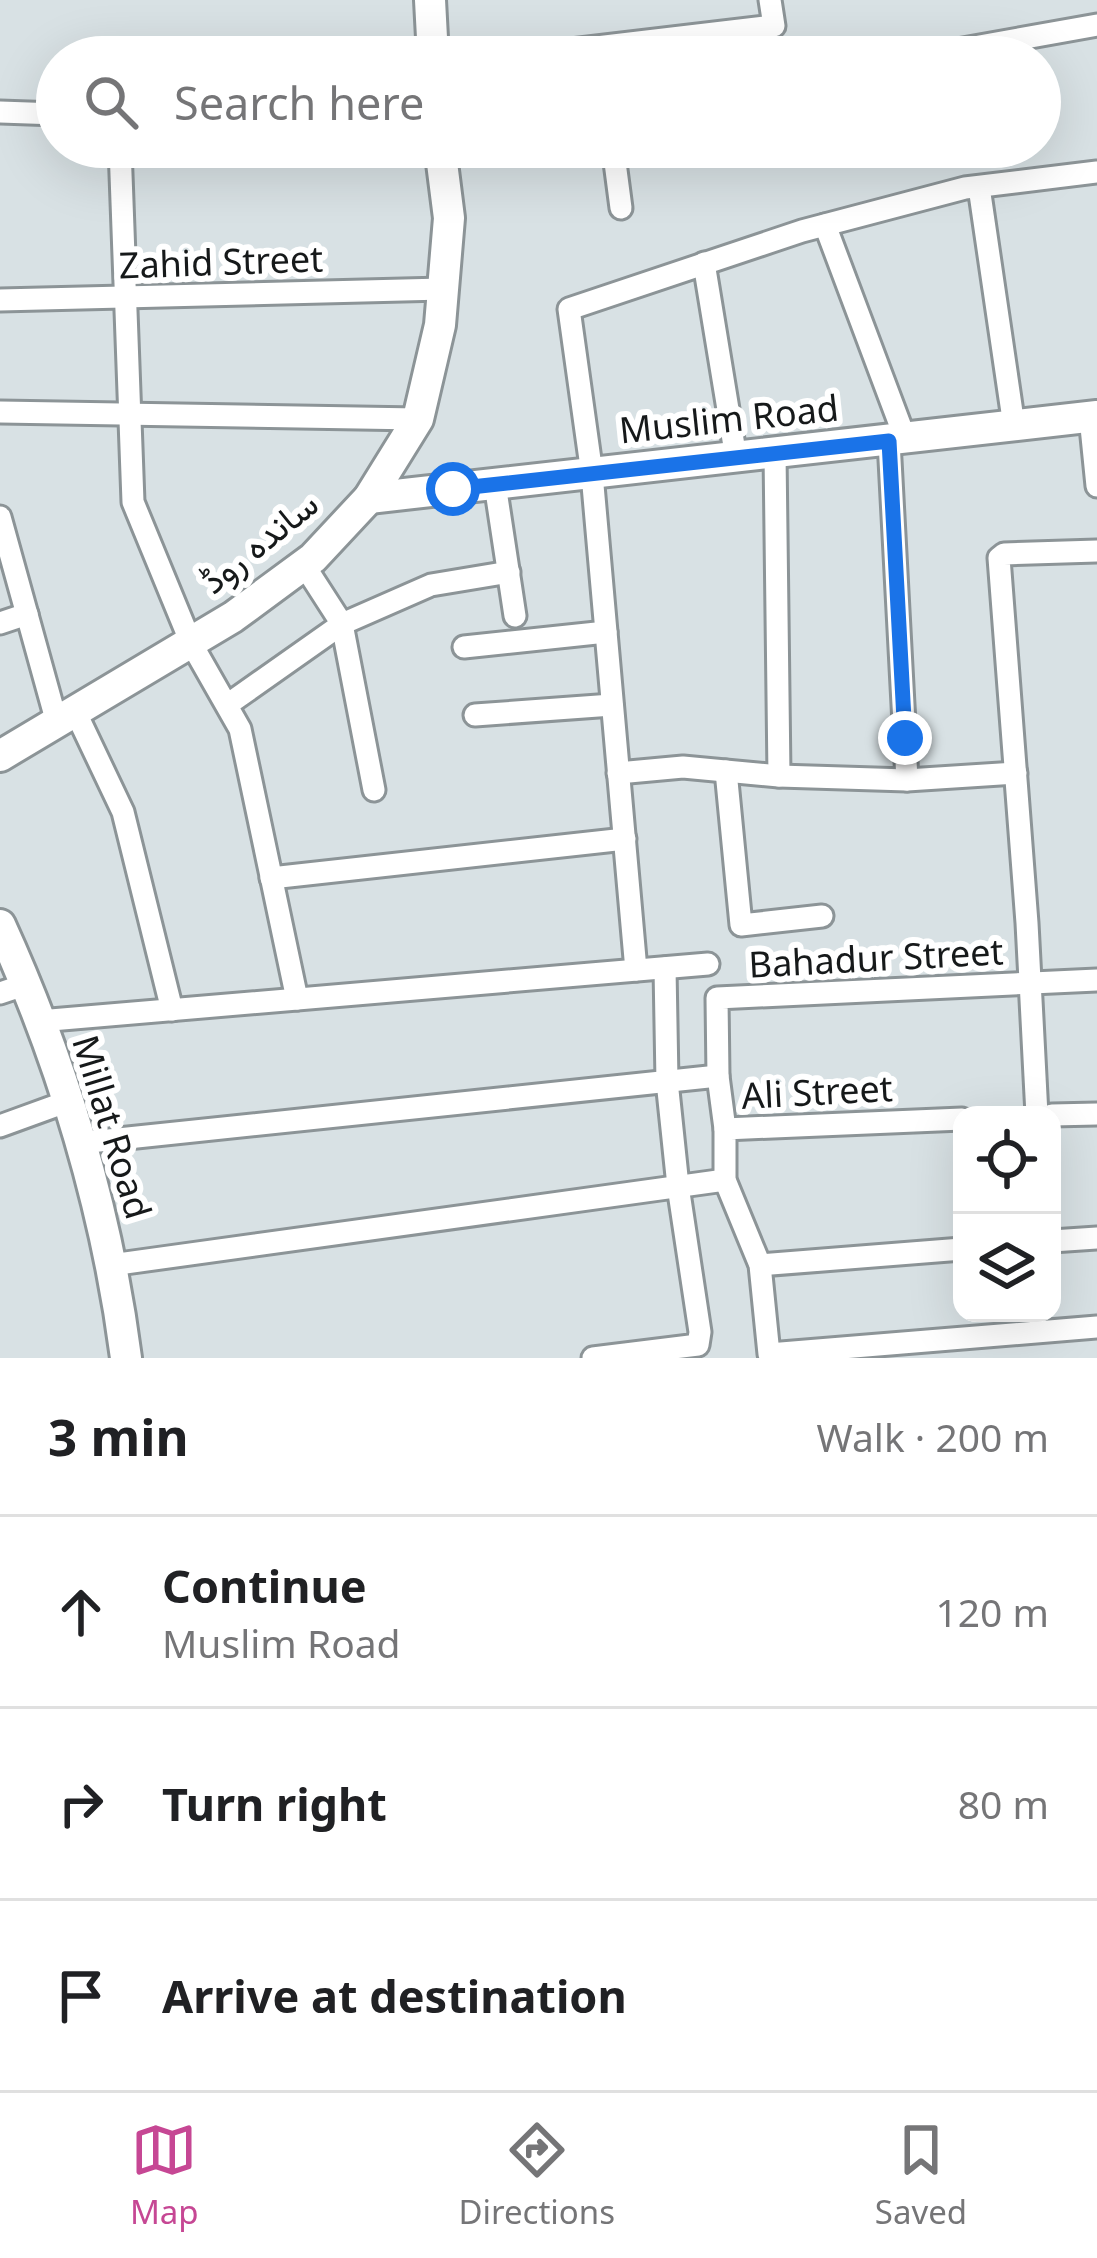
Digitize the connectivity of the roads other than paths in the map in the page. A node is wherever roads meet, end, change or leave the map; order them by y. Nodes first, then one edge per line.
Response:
1 (430, 0) edge
2 (770, 0) edge
3 (1097, 25) edge
4 (432, 36) edge
5 (704, 36) edge
6 (1035, 36) edge
7 (0, 112) edge
8 (36, 113) edge
9 (121, 168) edge
10 (442, 168) edge
11 (616, 168) edge
12 (1097, 172) edge
13 (980, 187) junction
14 (621, 208) dead end
15 (825, 225) junction
16 (704, 262) junction
17 (443, 289) junction
18 (124, 298) junction
19 (0, 300) edge
20 (0, 412) edge
21 (132, 412) junction
22 (1094, 416) edge
23 (418, 419) junction
24 (1014, 426) junction
25 (897, 440) junction
26 (775, 453) junction
27 (736, 458) junction
28 (592, 474) junction
29 (495, 484) junction
30 (1097, 486) edge
31 (369, 498) junction
32 (0, 517) edge
33 (1097, 551) edge
34 (304, 566) junction
35 (508, 572) junction
36 (27, 614) junction
37 (515, 616) dead end
38 (0, 623) edge
39 (341, 624) junction
40 (606, 632) junction
41 (191, 643) junction
42 (464, 646) dead end
43 (226, 705) junction
44 (612, 705) junction
45 (476, 715) dead end
46 (67, 718) junction
47 (0, 756) edge
48 (726, 771) junction
49 (618, 773) junction
50 (1016, 773) junction
51 (779, 776) junction
52 (907, 780) junction
53 (374, 790) dead end
54 (625, 839) junction
55 (271, 878) junction
56 (822, 916) dead end
57 (0, 925) edge
58 (707, 964) dead end
59 (665, 968) junction
60 (636, 970) junction
61 (1097, 980) edge
62 (1029, 984) junction
63 (14, 989) edge
64 (297, 999) junction
65 (172, 1010) junction
66 (39, 1021) junction
67 (718, 1076) junction
68 (667, 1081) junction
69 (66, 1102) junction
70 (1036, 1106) edge
71 (1097, 1114) edge
72 (1061, 1115) edge
73 (953, 1119) edge
74 (0, 1126) edge
75 (724, 1129) junction
76 (80, 1143) junction
77 (725, 1180) junction
78 (678, 1186) junction
79 (1097, 1238) edge
80 (1061, 1240) edge
81 (953, 1250) edge
82 (111, 1265) junction
83 (760, 1265) junction
84 (1097, 1328) edge
85 (126, 1358) edge
86 (593, 1358) edge

1 - 4 main road
2 - 5 street
3 - 6 street
7 - 8 street
9 - 18 street
10 - 17 main road, ساندہ روڈ
11 - 14 street
12 - 13 street
13 - 15 street
13 - 24 street
15 - 16 street
15 - 25 street
16 - 27 street
16 - 28 street
17 - 18 street, Zahid Street
17 - 23 main road, ساندہ روڈ
18 - 19 street, Zahid Street
18 - 21 street
20 - 21 street
21 - 23 street
21 - 41 street
22 - 24 main road, Muslim Road
22 - 30 street
23 - 31 main road, ساندہ روڈ
24 - 25 main road, Muslim Road
25 - 26 main road, Muslim Road
25 - 52 street
26 - 27 main road, Muslim Road
26 - 51 street
27 - 28 main road, Muslim Road
28 - 29 main road, Muslim Road
28 - 40 street
29 - 31 main road, Muslim Road
29 - 35 street
31 - 34 main road, ساندہ روڈ
32 - 36 street
33 - 50 street
34 - 39 street
34 - 41 main road, ساندہ روڈ
35 - 37 street
35 - 39 street
36 - 38 street
36 - 46 street
39 - 43 street
39 - 53 street
40 - 42 street
40 - 44 street
41 - 43 street
41 - 46 main road, ساندہ روڈ
43 - 55 street
44 - 45 street
44 - 49 street
46 - 47 main road, ساندہ روڈ
46 - 65 street
48 - 49 street
48 - 51 street
48 - 56 street
49 - 54 street
50 - 52 street
50 - 62 street
51 - 52 street
54 - 55 street
54 - 60 street
55 - 64 street
57 - 63 main road, Millat Road
58 - 59 street
59 - 60 street
59 - 68 street
60 - 64 street
61 - 62 street, Bahadur Street
62 - 67 street, Bahadur Street
62 - 70 street
63 - 66 main road, Millat Road
64 - 65 street
65 - 66 street
66 - 69 main road, Millat Road
67 - 68 street
67 - 75 street, Bahadur Street
68 - 76 street
68 - 78 street
69 - 74 street
69 - 76 main road, Millat Road
71 - 72 street
73 - 75 street, Ali Street
75 - 77 street, Ali Street
76 - 82 main road, Millat Road
77 - 78 street
77 - 83 street
78 - 82 street
78 - 86 street
79 - 80 street
81 - 83 street
82 - 85 main road, Millat Road
83 - 84 street

